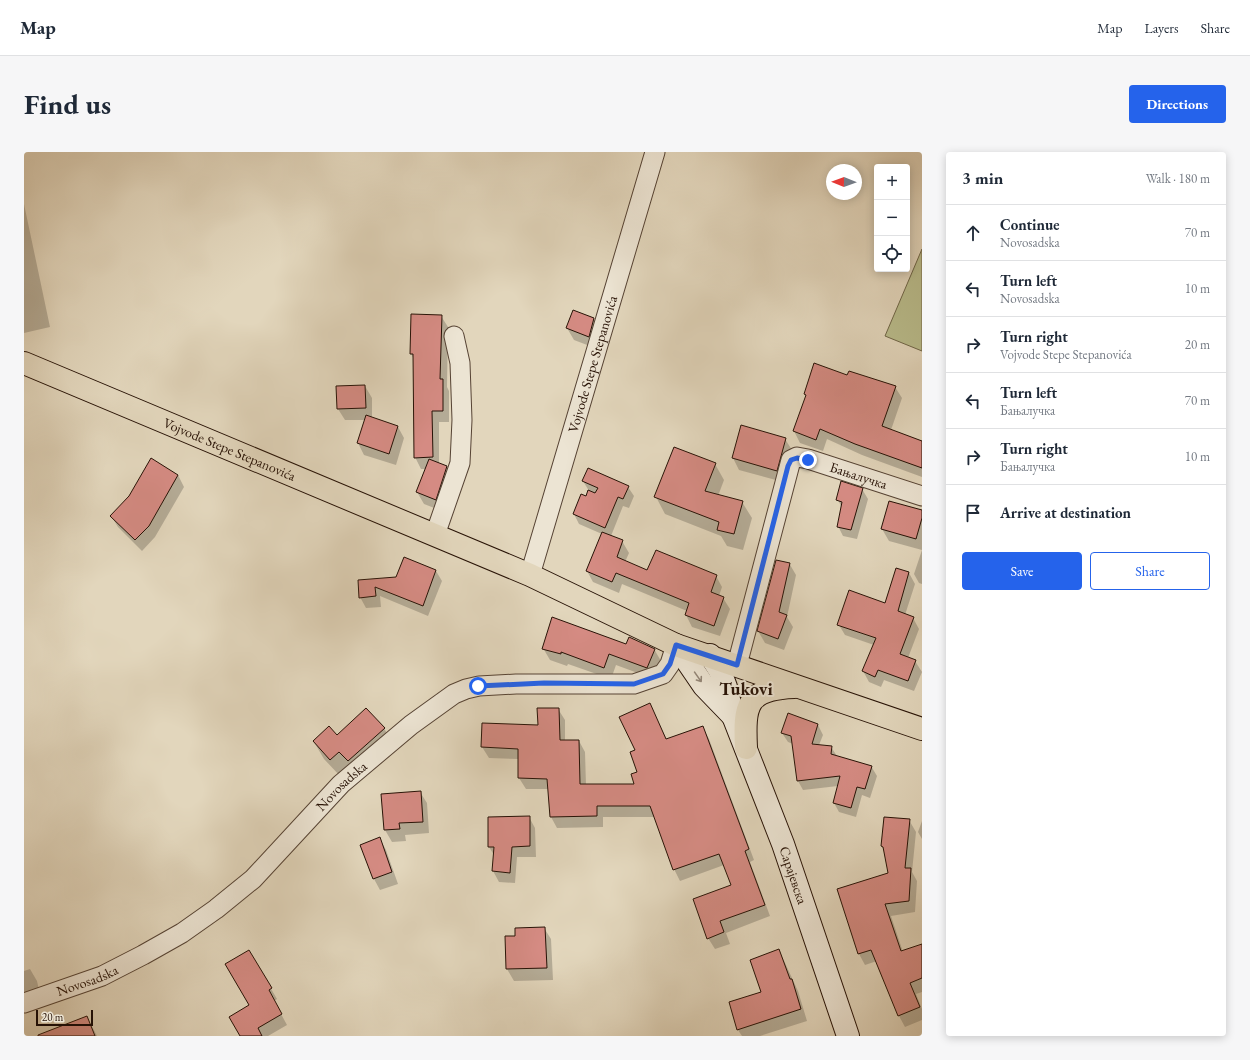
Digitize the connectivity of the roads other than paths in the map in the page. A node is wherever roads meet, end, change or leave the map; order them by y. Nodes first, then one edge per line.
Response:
1 (655, 152) edge
2 (454, 336) dead end
3 (24, 363) edge
4 (922, 496) edge
5 (435, 535) junction
6 (530, 575) junction
7 (676, 645) junction
8 (710, 655) junction
9 (737, 665) junction
10 (799, 687) junction
11 (733, 716) junction
12 (922, 729) edge
13 (746, 748) junction
14 (24, 1003) edge
15 (848, 1036) edge

1 - 6 street, Vojvode Stepe Stepanovića
2 - 5 street
3 - 5 main road, Vojvode Stepe Stepanovića
4 - 9 street, Бањалучка
5 - 6 main road, Vojvode Stepe Stepanovića
6 - 7 main road, Vojvode Stepe Stepanovića
7 - 8 main road, Vojvode Stepe Stepanovića
7 -> 11 main road
7 - 14 street, Novosadska
8 - 9 main road, Vojvode Stepe Stepanovića
8 - 11 main road
9 - 10 main road, Vojvode Stepe Stepanovića
10 - 12 main road, Vojvode Stepe Stepanovića
10 - 13 main road
11 - 13 main road, Сарајевска
13 - 15 main road, Сарајевска

